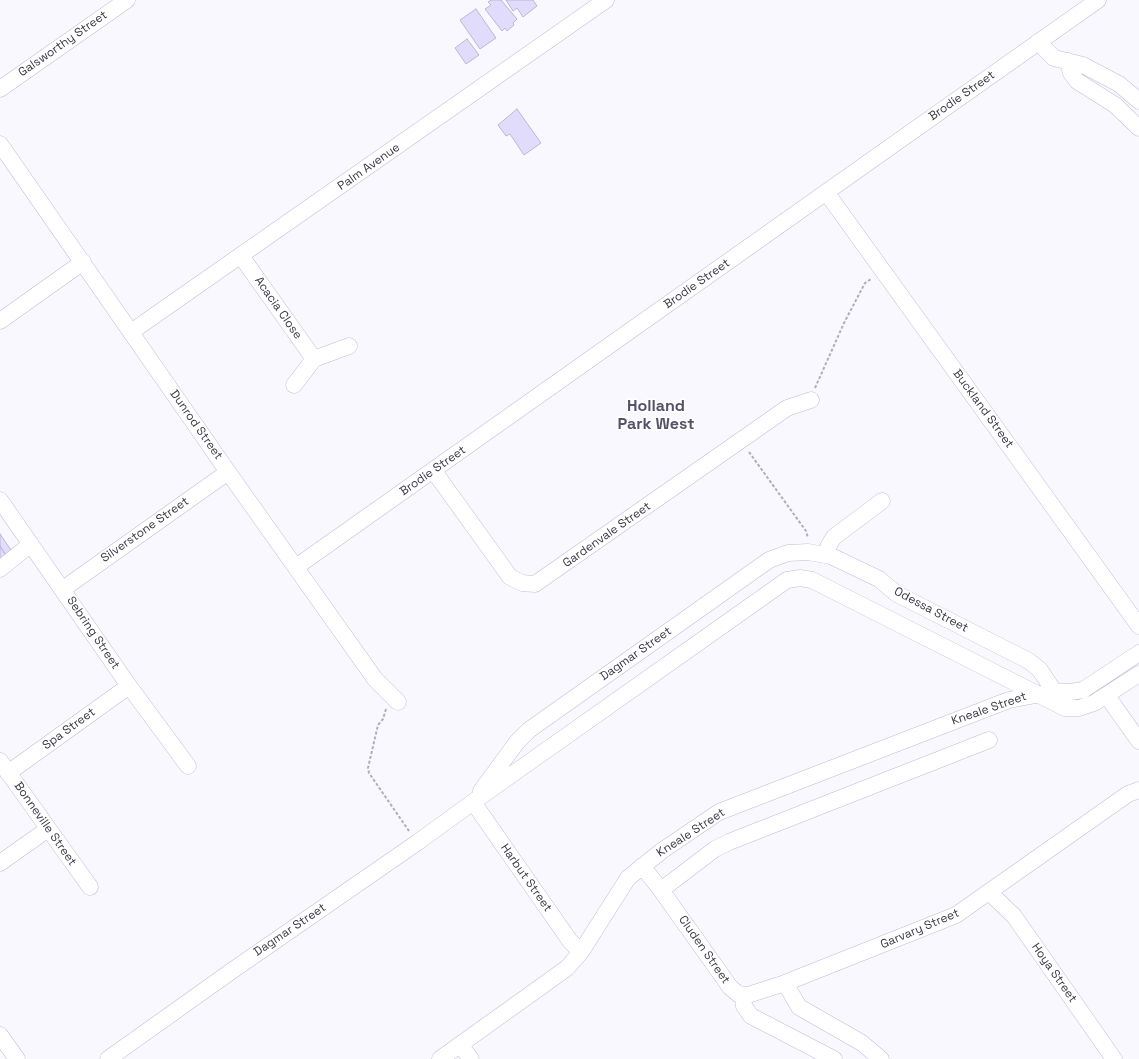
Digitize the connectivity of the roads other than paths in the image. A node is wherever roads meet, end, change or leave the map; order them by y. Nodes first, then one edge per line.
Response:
1 (606, 0) edge
2 (1098, 0) edge
3 (118, 3) edge
4 (1038, 42) junction
5 (1068, 62) junction
6 (0, 89) edge
7 (1139, 101) edge
8 (1139, 128) edge
9 (0, 144) edge
10 (826, 192) junction
11 (241, 256) junction
12 (83, 262) junction
13 (0, 321) edge
14 (131, 332) junction
15 (349, 346) dead end
16 (314, 360) junction
17 (294, 385) dead end
18 (810, 400) road end
19 (433, 470) junction
20 (228, 472) junction
21 (0, 500) edge
22 (882, 501) dead end
23 (31, 544) junction
24 (826, 554) junction
25 (296, 567) junction
26 (0, 570) edge
27 (812, 580) joint
28 (63, 589) junction
29 (1139, 626) edge
30 (1139, 653) edge
31 (1139, 674) edge
32 (129, 686) junction
33 (1046, 693) junction
34 (1107, 696) junction
35 (394, 698) road end
36 (990, 740) dead end
37 (1139, 741) edge
38 (188, 766) dead end
39 (4, 767) edge
40 (1139, 790) edge
41 (473, 802) junction
42 (48, 829) junction
43 (0, 863) edge
44 (642, 866) junction
45 (90, 887) dead end
46 (661, 890) junction
47 (989, 892) junction
48 (581, 952) junction
49 (785, 983) junction
50 (743, 995) junction
51 (0, 1035) edge
52 (460, 1045) junction
53 (17, 1059) edge
54 (108, 1059) edge
55 (440, 1059) edge
56 (471, 1059) edge
57 (834, 1059) edge
58 (881, 1059) edge
59 (1114, 1059) edge

1 - 11 street, Palm Avenue
2 - 4 street, Brodie Street
3 - 6 street, Galsworthy Street
4 - 5 street
4 - 10 street, Brodie Street
5 - 7 street
5 - 8 street
9 - 12 street, Dunrod Street
10 - 19 street, Brodie Street
10 - 29 street, Buckland Street
11 - 14 street, Palm Avenue
11 - 16 street, Acacia Close
12 - 13 street
12 - 14 street, Dunrod Street
14 - 20 street, Dunrod Street
15 - 16 street
16 - 17 street
18 - 19 street, Gardenvale Street
19 - 25 street, Brodie Street
20 - 25 street, Dunrod Street
20 - 28 street, Silverstone Street
21 - 23 street, Sebring Street
22 - 24 street
23 - 26 street
23 - 28 street, Sebring Street
24 - 33 street, Odessa Street
24 - 41 street, Dagmar Street
25 - 35 street, Dunrod Street
27 - 33 street, Odessa Street
27 - 41 street, Dagmar Street
28 - 32 street, Sebring Street
30 - 33 street
31 - 34 street
32 - 38 street, Sebring Street
32 - 39 street, Spa Street
33 - 34 street
33 - 44 street, Kneale Street
34 - 37 street
36 - 46 street
39 - 42 street, Bonneville Street
40 - 47 street, Garvary Street
41 - 48 street, Harbut Street
41 - 54 street, Dagmar Street
42 - 43 street
42 - 45 street, Bonneville Street
44 - 46 street, Cluden Street
44 - 48 street, Kneale Street
46 - 50 street, Cluden Street
47 - 49 street, Garvary Street
47 - 59 street, Hoya Street
48 - 52 street, Kneale Street
49 - 50 street, Garvary Street
49 - 58 street
50 - 57 street
51 - 53 street
52 - 55 street, Kneale Street
52 - 56 street

